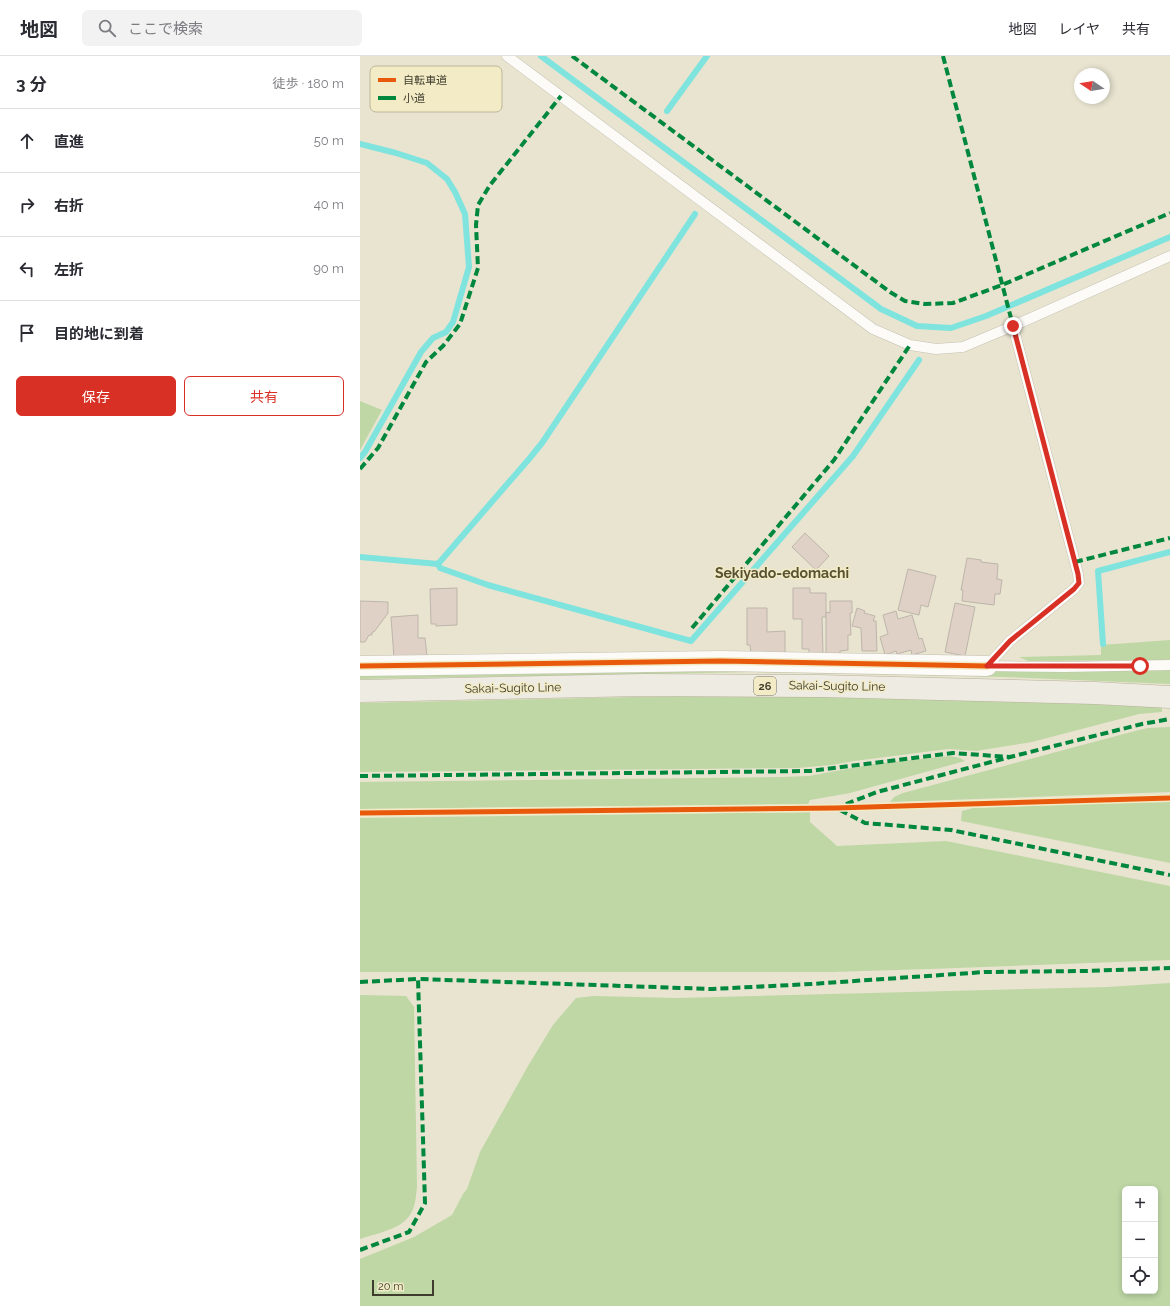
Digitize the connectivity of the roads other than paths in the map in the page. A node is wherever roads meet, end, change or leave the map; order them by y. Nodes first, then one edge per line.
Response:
1 (507, 56) edge
2 (1170, 256) edge
3 (1013, 326) junction
4 (1170, 665) edge
5 (360, 666) edge
6 (987, 666) junction
7 (360, 691) edge
8 (1170, 698) edge

1 - 3 lane
2 - 3 lane
3 - 6 lane
4 - 6 lane
5 - 6 street
7 - 8 main road, Sakai-Sugito Line / 26

